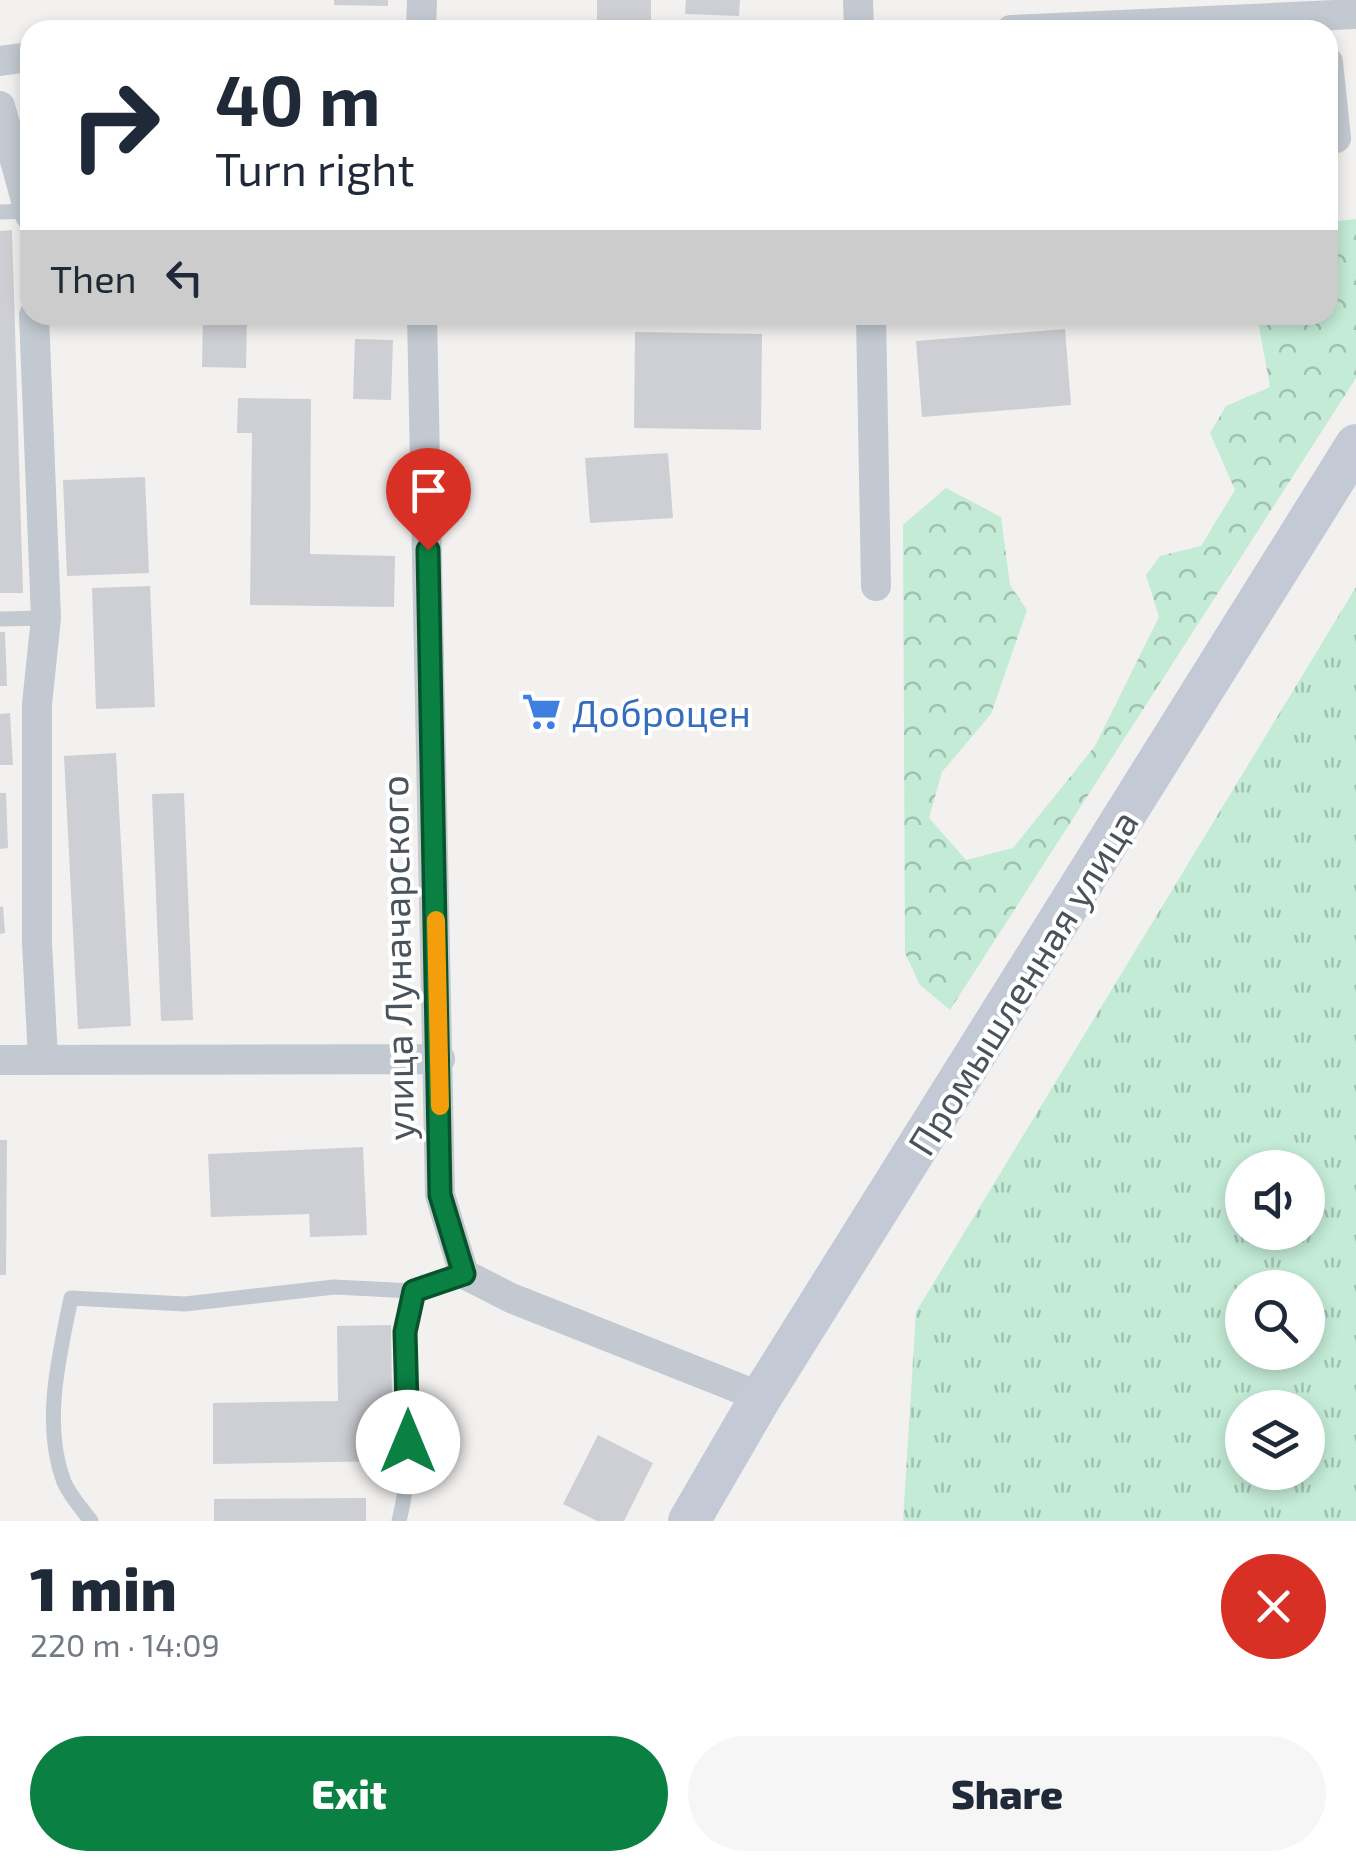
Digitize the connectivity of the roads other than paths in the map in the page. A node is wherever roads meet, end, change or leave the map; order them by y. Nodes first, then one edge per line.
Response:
1 (1322, 14) edge
2 (1356, 14) edge
3 (1205, 20) edge
4 (0, 106) edge
5 (17, 173) edge
6 (34, 325) edge
7 (422, 325) edge
8 (871, 325) edge
9 (1356, 445) edge
10 (876, 586) dead end
11 (46, 618) junction
12 (0, 619) edge
13 (43, 1059) junction
14 (440, 1059) junction
15 (0, 1060) edge
16 (464, 1274) junction
17 (414, 1291) junction
18 (761, 1397) junction
19 (90, 1521) edge
20 (399, 1521) edge
21 (690, 1521) edge

1 - 2 street
1 - 3 street
4 - 5 street
6 - 11 street
7 - 14 street, улица Луначарского
8 - 10 street
9 - 18 main road, Промышленная улица
11 - 12 lane
11 - 13 street
13 - 14 street
13 - 15 street
14 - 16 street, улица Луначарского
16 - 17 lane
16 - 18 street
17 - 19 lane
17 - 20 lane
18 - 21 main road, Промышленная улица

